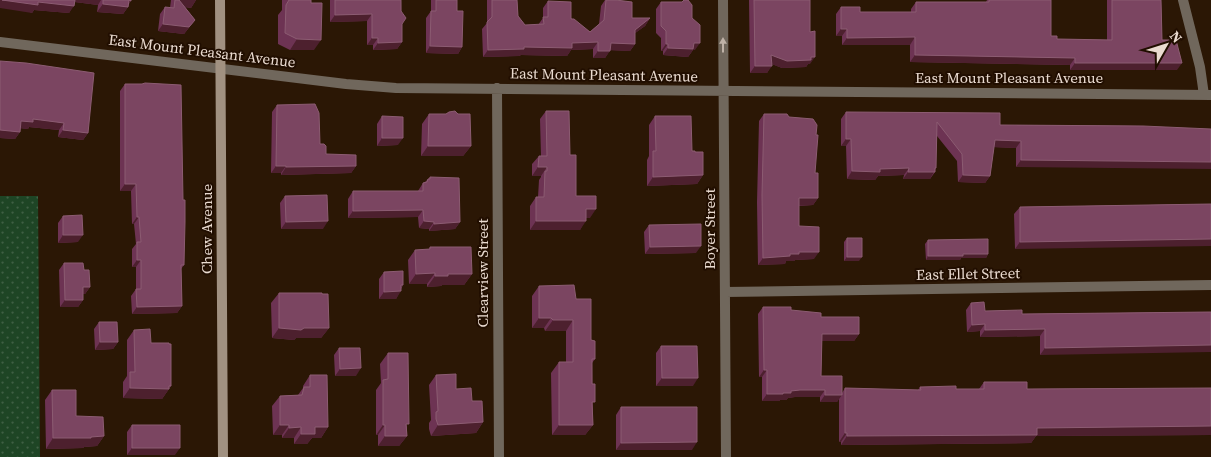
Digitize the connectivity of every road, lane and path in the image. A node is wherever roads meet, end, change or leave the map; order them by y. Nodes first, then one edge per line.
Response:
1 (220, 0) edge
2 (723, 0) edge
3 (1183, 0) edge
4 (0, 42) edge
5 (221, 68) junction
6 (497, 88) junction
7 (724, 91) junction
8 (1207, 95) edge
9 (1211, 286) edge
10 (725, 292) junction
11 (224, 457) edge
12 (499, 457) edge
13 (726, 457) edge

1 - 5 street, Chew Avenue
7 -> 2 street, Boyer Street
3 - 8 street
4 - 5 street, East Mount Pleasant Avenue
5 - 6 street, East Mount Pleasant Avenue
5 - 11 street, Chew Avenue
6 - 7 street, East Mount Pleasant Avenue
6 - 12 street, Clearview Street
7 - 8 street, East Mount Pleasant Avenue
7 - 10 street, Boyer Street
9 - 10 street, East Ellet Street
10 - 13 street, Boyer Street

